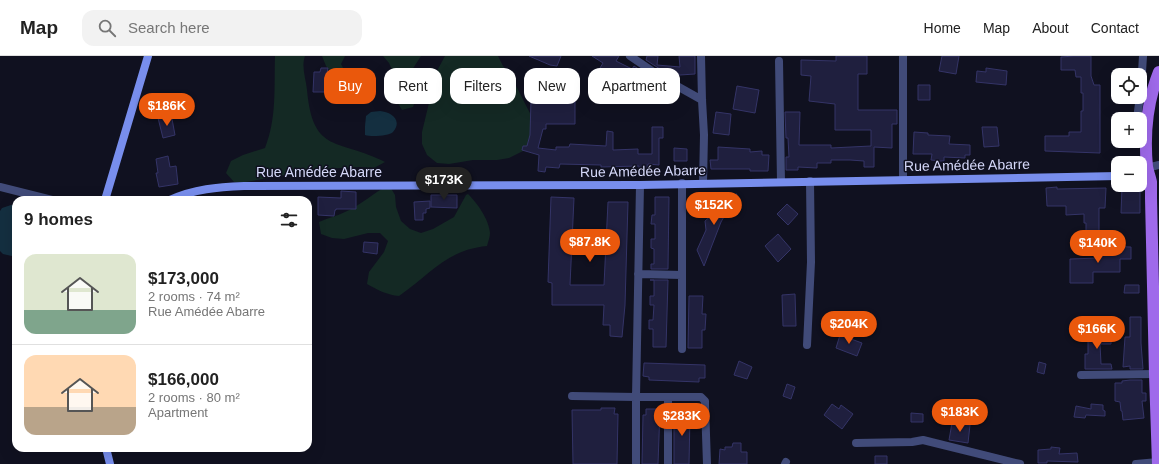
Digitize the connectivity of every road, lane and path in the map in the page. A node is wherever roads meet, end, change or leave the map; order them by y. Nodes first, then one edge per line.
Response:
1 (148, 56) edge
2 (630, 56) edge
3 (701, 56) edge
4 (903, 56) edge
5 (1143, 56) edge
6 (779, 61) dead end
7 (1159, 72) edge
8 (702, 100) junction
9 (1138, 112) edge
10 (1149, 168) edge
11 (1111, 176) edge
12 (903, 180) junction
13 (810, 181) junction
14 (781, 182) junction
15 (682, 183) junction
16 (703, 183) junction
17 (640, 185) junction
18 (0, 187) edge
19 (36, 196) edge
20 (106, 196) edge
21 (180, 196) edge
22 (638, 274) junction
23 (682, 275) junction
24 (807, 345) dead end
25 (682, 349) dead end
26 (1155, 374) junction
27 (1081, 376) dead end
28 (572, 396) dead end
29 (668, 396) junction
30 (636, 397) junction
31 (1157, 401) edge
32 (856, 443) dead end
33 (107, 452) edge
34 (1158, 463) edge
35 (110, 464) edge
36 (636, 464) edge
37 (668, 464) edge
38 (707, 464) edge
39 (1020, 464) edge
40 (1136, 464) edge

1 - 20 street
2 - 8 street
3 - 8 street
4 - 12 street
5 - 9 street
6 - 14 street
7 - 10 main road
8 - 16 street
10 - 26 main road
11 - 12 street, Rue Amédée Abarre
12 - 13 street, Rue Amédée Abarre
13 - 14 street, Rue Amédée Abarre
13 - 24 street
14 - 16 street, Rue Amédée Abarre
15 - 16 street, Rue Amédée Abarre
15 - 17 street, Rue Amédée Abarre
15 - 23 street
17 - 21 street, Rue Amédée Abarre
17 - 22 street
18 - 19 street
22 - 23 street
22 - 30 street
23 - 25 street
26 - 27 street
26 - 31 main road
28 - 30 street
29 - 30 street
29 - 37 street
29 - 38 street
30 - 36 street
31 - 34 main road
32 - 39 street
33 - 35 street
34 - 40 street

